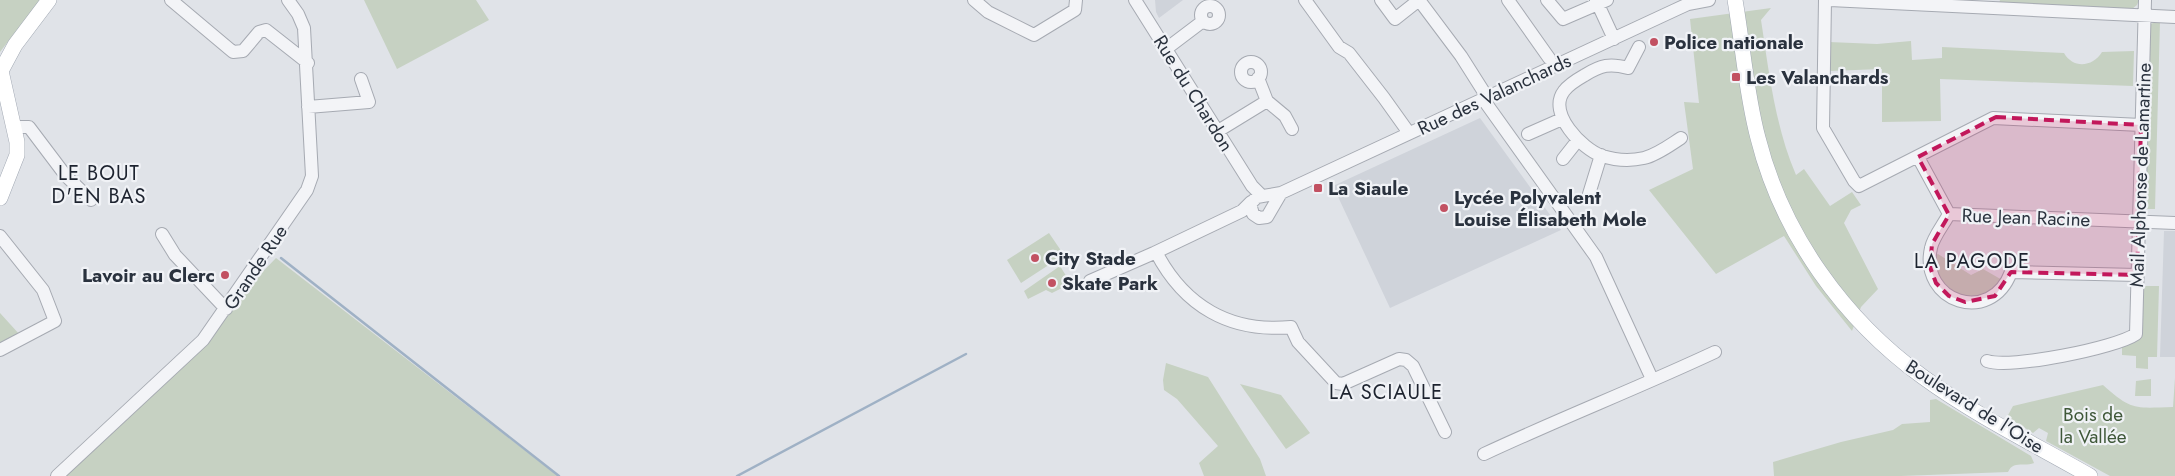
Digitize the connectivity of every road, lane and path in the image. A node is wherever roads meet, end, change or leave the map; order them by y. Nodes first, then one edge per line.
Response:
1 (49, 0) edge
2 (171, 0) edge
3 (288, 0) edge
4 (974, 0) edge
5 (1076, 0) edge
6 (1135, 0) edge
7 (1305, 0) edge
8 (1382, 0) edge
9 (1419, 0) edge
10 (1508, 0) edge
11 (1547, 0) edge
12 (1709, 0) edge
13 (1736, 0) edge
14 (1825, 0) edge
15 (1830, 0) edge
16 (2145, 0) edge
17 (1601, 1) edge
18 (1989, 4) edge
19 (2145, 16) junction
20 (2175, 18) edge
21 (1204, 21) dead end
22 (1614, 38) junction
23 (1640, 47) dead end
24 (1166, 49) junction
25 (1549, 58) dead end
26 (308, 63) junction
27 (1258, 78) dead end
28 (362, 79) dead end
29 (1485, 98) junction
30 (1267, 101) junction
31 (308, 107) junction
32 (1562, 119) junction
33 (2141, 126) junction
34 (14, 127) junction
35 (1292, 129) dead end
36 (1218, 130) junction
37 (1409, 133) junction
38 (1528, 134) dead end
39 (1681, 138) dead end
40 (1578, 140) junction
41 (1601, 156) junction
42 (1918, 157) junction
43 (1563, 159) dead end
44 (1281, 193) junction
45 (1589, 194) dead end
46 (0, 198) edge
47 (91, 200) dead end
48 (1254, 203) junction
49 (1272, 208) junction
50 (1949, 214) junction
51 (2138, 221) junction
52 (2175, 223) edge
53 (162, 234) dead end
54 (0, 236) edge
55 (1156, 252) junction
56 (2137, 275) junction
57 (1090, 281) dead end
58 (226, 309) junction
59 (0, 350) edge
60 (1715, 352) dead end
61 (1987, 361) dead end
62 (1652, 379) junction
63 (1445, 432) dead end
64 (1484, 454) dead end
65 (57, 476) edge
66 (2090, 476) edge

1 - 34 main road
2 - 26 street
3 - 26 street, Grande Rue
4 - 5 street
6 - 24 street, Rue du Chardon
7 - 37 street
8 - 9 street
9 - 29 street
10 - 25 street
11 - 17 street
12 - 22 street, Rue des Valanchards
13 - 66 main road, Boulevard de l'Oise
14 - 42 street
15 - 18 street
16 - 19 street, Mail Alphonse de Lamartine
17 - 22 street
18 - 19 street
19 - 20 street
19 - 33 street, Mail Alphonse de Lamartine
21 - 24 street
22 - 29 street, Rue des Valanchards
23 - 32 street
24 - 36 street, Rue du Chardon
26 - 31 street, Grande Rue
27 - 30 street
28 - 31 street
29 - 37 street, Rue des Valanchards
29 - 62 street
30 - 35 street
30 - 36 street
31 - 58 street, Grande Rue
32 - 38 street
32 - 40 street
33 - 42 street
33 - 51 street, Mail Alphonse de Lamartine
34 - 46 main road
34 - 47 street
36 - 48 street, Rue du Chardon
37 - 44 street, Rue des Valanchards
39 - 41 street
40 - 41 street
40 - 43 street
41 - 45 street
42 - 50 street, Rue Jean Racine
44 - 48 street, Rue des Valanchards
44 - 49 street
48 - 49 street, Rue du Chardon
48 - 49 street
48 - 55 street, Rue des Valanchards
50 - 51 street, Rue Jean Racine
50 - 56 street
51 - 52 street, Rue Jean Racine
51 - 56 street, Mail Alphonse de Lamartine
53 - 58 street
54 - 59 street
55 - 57 street, Rue des Valanchards
55 - 63 street
56 - 61 street, Mail Alphonse de Lamartine
58 - 65 street, Grande Rue
60 - 62 street
62 - 64 street

